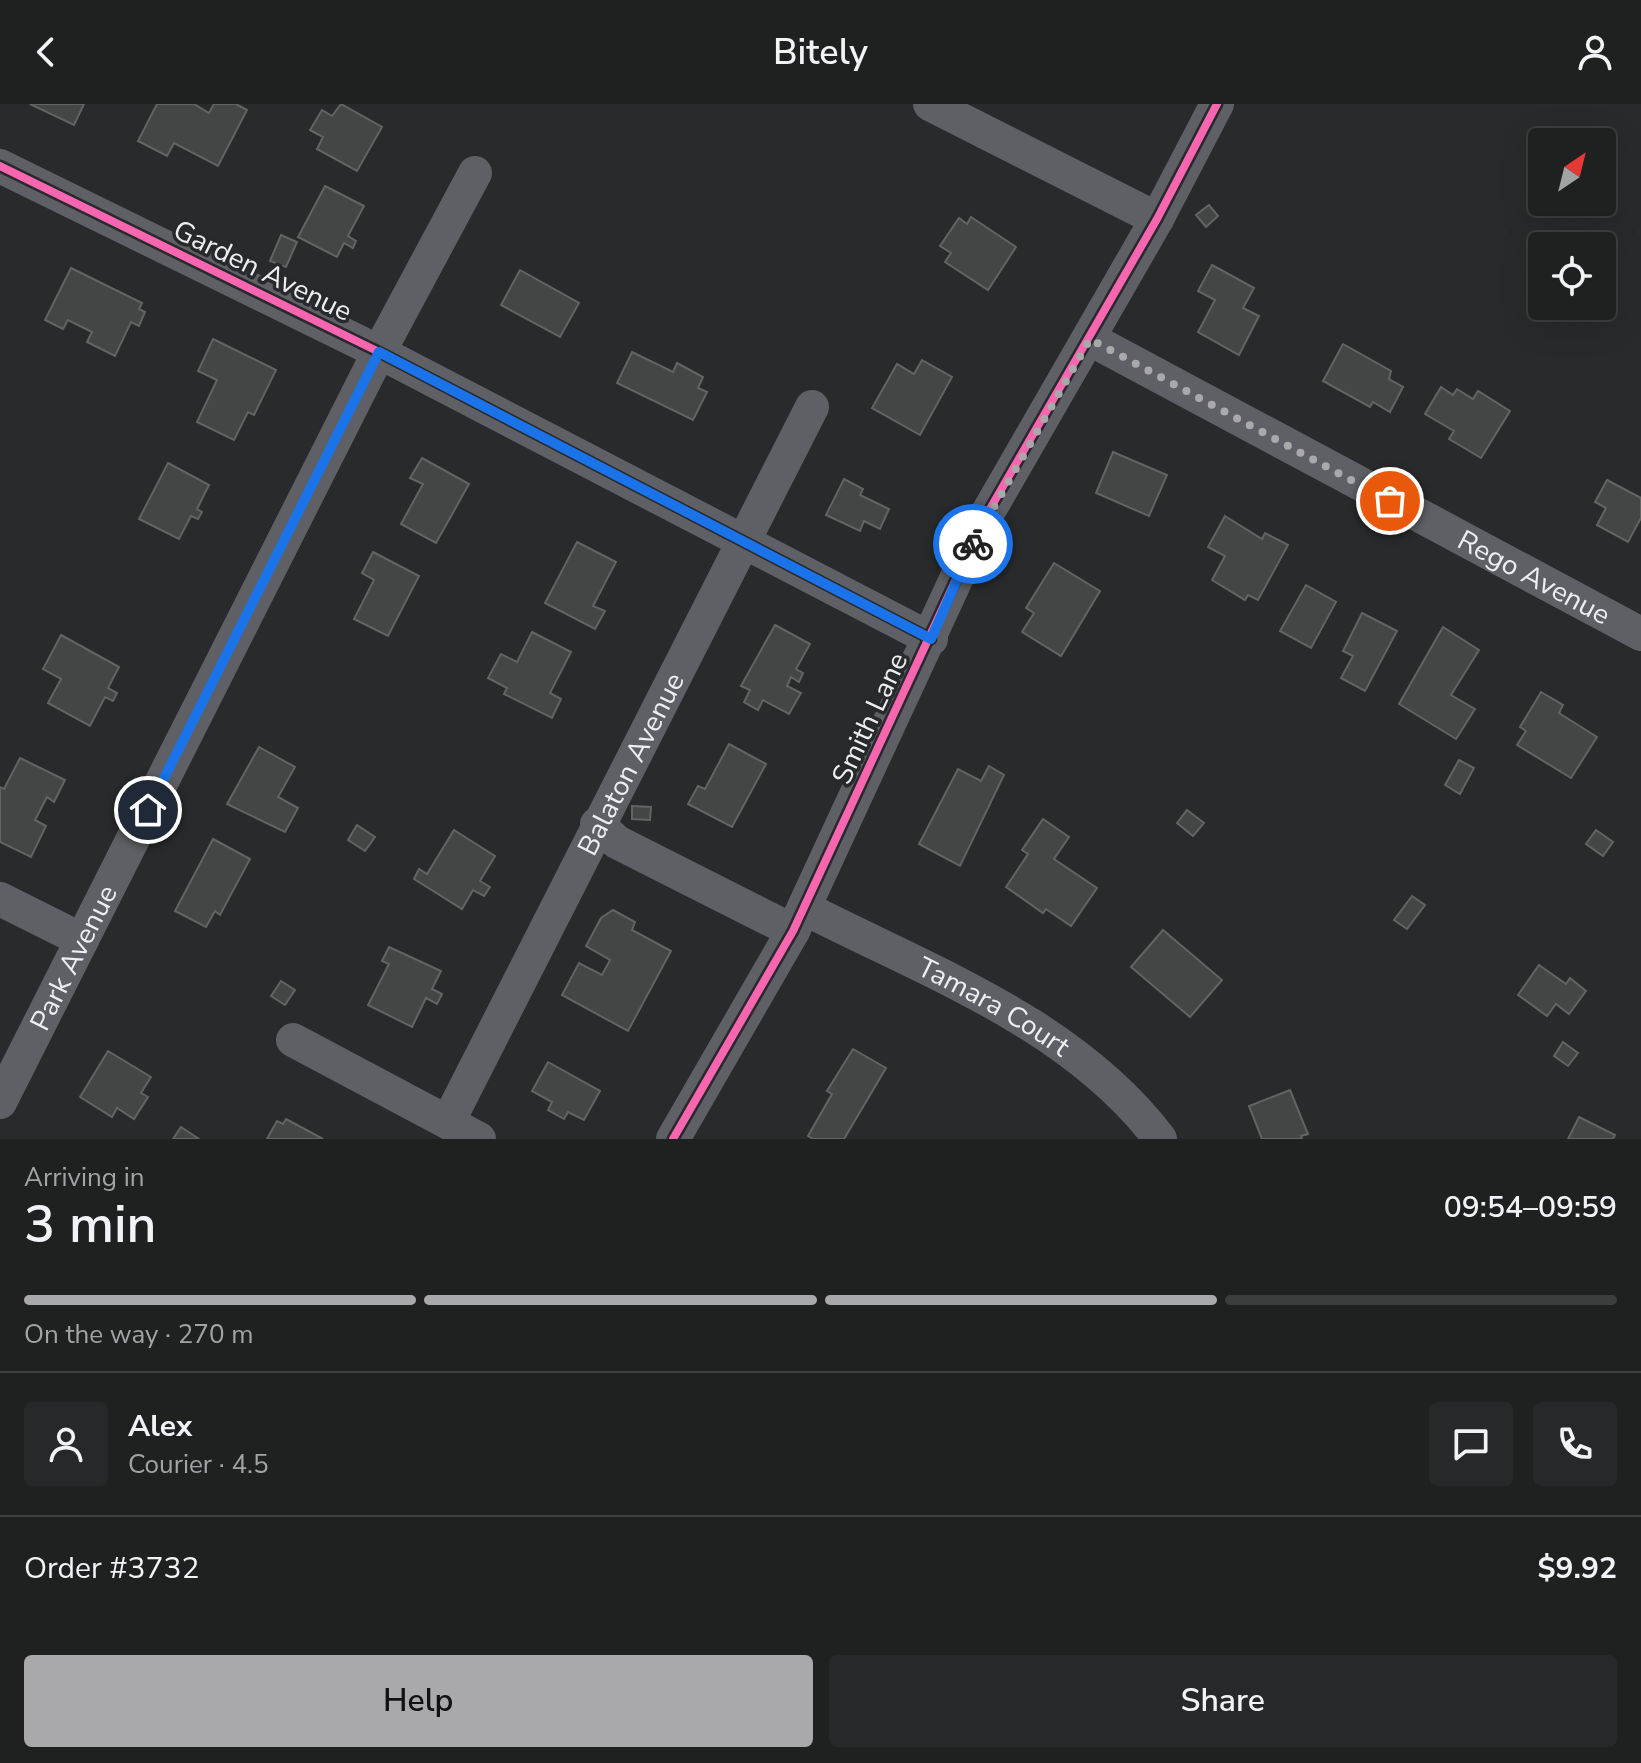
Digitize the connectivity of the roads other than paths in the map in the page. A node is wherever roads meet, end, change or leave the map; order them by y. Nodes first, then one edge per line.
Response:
1 (930, 104) edge
2 (1217, 104) edge
3 (0, 166) edge
4 (475, 173) dead end
5 (1157, 219) junction
6 (1090, 339) junction
7 (379, 352) junction
8 (812, 407) dead end
9 (746, 543) junction
10 (1641, 634) edge
11 (931, 639) junction
12 (597, 824) junction
13 (0, 899) edge
14 (798, 920) junction
15 (82, 940) junction
16 (293, 1040) dead end
17 (0, 1102) edge
18 (448, 1122) junction
19 (479, 1139) edge
20 (673, 1139) edge
21 (1160, 1139) edge

1 - 5 street
2 - 5 street, Smith Lane
3 - 7 street, Garden Avenue
4 - 7 street, Park Avenue
5 - 6 street, Smith Lane
6 - 10 street, Rego Avenue
6 - 11 street, Smith Lane
7 - 9 street, Garden Avenue
7 - 15 street, Park Avenue
8 - 9 street, Balaton Avenue
9 - 11 street, Garden Avenue
9 - 12 street, Balaton Avenue
11 - 14 street, Smith Lane
12 - 14 street, Tamara Court
12 - 18 street, Balaton Avenue
13 - 15 street
14 - 20 street, Smith Lane
14 - 21 street, Tamara Court
15 - 17 street, Park Avenue
16 - 18 street
18 - 19 street

